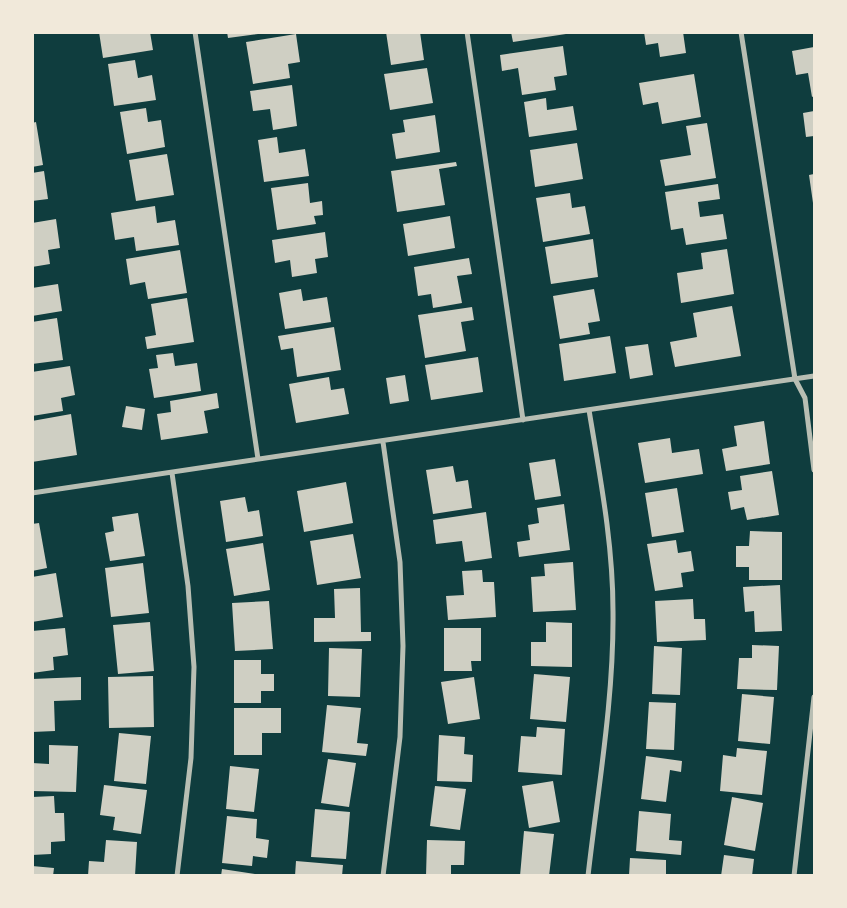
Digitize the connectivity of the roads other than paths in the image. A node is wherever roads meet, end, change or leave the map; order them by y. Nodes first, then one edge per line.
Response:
1 (194, 32) edge
2 (467, 32) edge
3 (741, 32) edge
4 (814, 376) edge
5 (795, 379) junction
6 (589, 410) junction
7 (523, 420) junction
8 (383, 442) junction
9 (258, 459) junction
10 (814, 470) edge
11 (172, 473) junction
12 (32, 493) edge
13 (814, 697) edge
14 (177, 876) edge
15 (383, 876) edge
16 (588, 876) edge
17 (794, 876) edge

1 - 9 street
2 - 7 street
3 - 5 street
4 - 5 street
5 - 6 street
5 - 10 street
6 - 7 street
6 - 16 street
7 - 8 street
8 - 9 street
8 - 15 street
9 - 11 street
11 - 12 street
11 - 14 street
13 - 17 street

